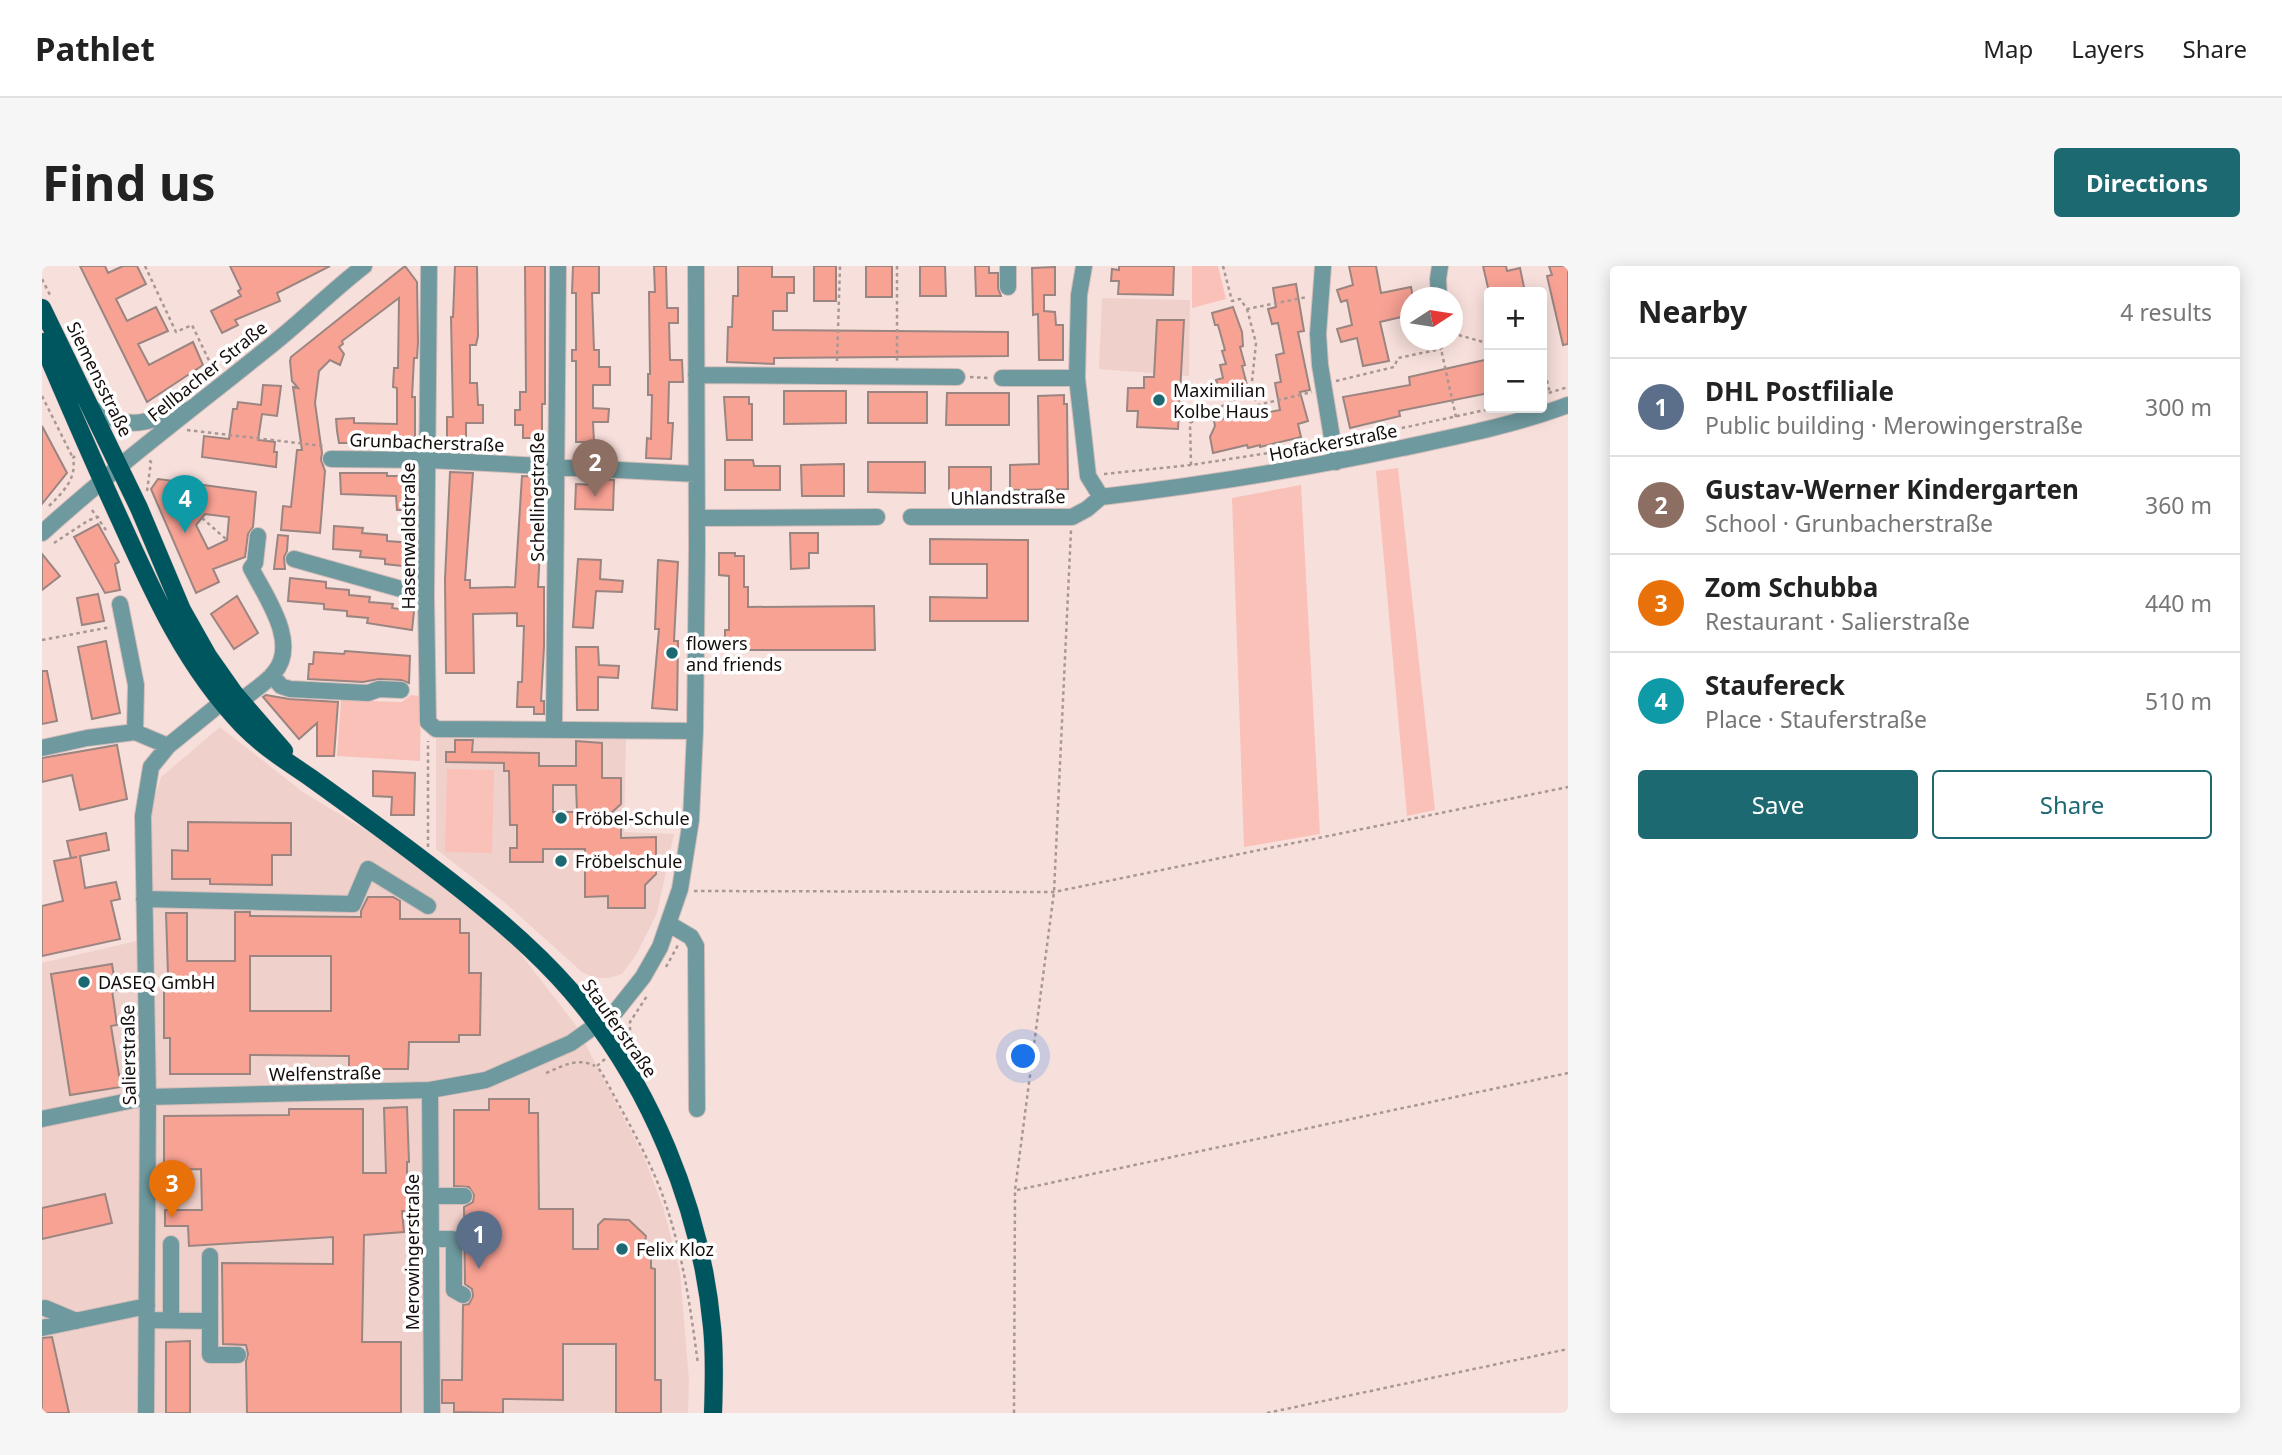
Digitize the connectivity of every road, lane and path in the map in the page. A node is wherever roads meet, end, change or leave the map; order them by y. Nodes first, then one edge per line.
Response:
1 (145, 266) edge
2 (429, 266) edge
3 (558, 266) edge
4 (696, 266) edge
5 (840, 266) edge
6 (897, 266) edge
7 (1008, 266) edge
8 (1084, 266) edge
9 (1223, 266) edge
10 (1323, 266) edge
11 (1440, 266) edge
12 (357, 268) edge
13 (1008, 287) dead end
14 (1438, 287) edge
15 (1320, 294) junction
16 (42, 308) edge
17 (1247, 309) junction
18 (1463, 336) edge
19 (42, 342) edge
20 (1484, 342) edge
21 (1436, 350) edge
22 (1441, 350) edge
23 (696, 375) junction
24 (837, 376) junction
25 (897, 377) junction
26 (957, 377) joint
27 (1002, 378) joint
28 (1077, 378) junction
29 (1547, 381) edge
30 (220, 384) junction
31 (1323, 387) junction
32 (1568, 387) edge
33 (1251, 391) junction
34 (1550, 393) junction
35 (1547, 394) edge
36 (42, 396) edge
37 (194, 405) junction
38 (1568, 405) edge
39 (91, 408) junction
40 (1484, 410) edge
41 (1457, 417) junction
42 (167, 427) junction
43 (1460, 436) junction
44 (1333, 443) junction
45 (73, 458) dead end
46 (331, 459) joint
47 (428, 460) junction
48 (1336, 462) junction
49 (1191, 465) junction
50 (557, 466) junction
51 (120, 468) junction
52 (696, 474) junction
53 (1088, 476) junction
54 (102, 481) junction
55 (68, 484) dead end
56 (1101, 497) junction
57 (42, 514) edge
58 (877, 517) dead end
59 (911, 517) dead end
60 (1072, 517) junction
61 (99, 518) dead end
62 (202, 518) dead end
63 (697, 518) junction
64 (258, 536) dead end
65 (47, 539) edge
66 (227, 540) dead end
67 (294, 559) dead end
68 (426, 596) junction
69 (120, 604) dead end
70 (124, 625) junction
71 (42, 640) edge
72 (272, 675) junction
73 (401, 690) dead end
74 (232, 699) junction
75 (428, 722) junction
76 (554, 729) junction
77 (695, 731) junction
78 (135, 732) junction
79 (167, 746) junction
80 (42, 748) edge
81 (1568, 787) edge
82 (428, 864) junction
83 (680, 888) junction
84 (1054, 892) junction
85 (144, 899) junction
86 (428, 906) dead end
87 (676, 928) junction
88 (666, 968) dead end
89 (653, 988) dead end
90 (597, 1025) junction
91 (615, 1052) junction
92 (597, 1066) junction
93 (546, 1073) dead end
94 (1568, 1073) edge
95 (430, 1090) junction
96 (148, 1097) junction
97 (697, 1109) dead end
98 (42, 1119) edge
99 (1015, 1190) junction
100 (431, 1196) junction
101 (464, 1196) dead end
102 (494, 1236) dead end
103 (431, 1239) junction
104 (171, 1244) dead end
105 (494, 1248) dead end
106 (211, 1256) dead end
107 (463, 1295) dead end
108 (44, 1308) dead end
109 (147, 1313) junction
110 (171, 1320) junction
111 (76, 1321) junction
112 (210, 1321) junction
113 (42, 1328) edge
114 (1568, 1349) edge
115 (238, 1355) dead end
116 (698, 1368) dead end
117 (146, 1413) edge
118 (432, 1413) edge
119 (713, 1413) edge
120 (1014, 1413) edge
121 (1267, 1413) edge

1 - 30 path
2 - 47 street, Hasenwaldstraße
3 - 50 street, Schellingstraße
4 - 23 street, Welfenstraße
5 - 24 path
6 - 25 path
7 - 13 street
8 - 28 street, Uhlandstraße
9 - 17 path
10 - 15 street
11 - 14 street
12 - 30 street, Fellbacher Straße
15 - 17 path
15 - 31 street
16 - 39 main road, Siemensstraße
17 - 33 path
18 - 20 path
19 - 54 main road, Siemensstraße
21 - 31 path
22 - 41 path
23 - 24 street
23 - 52 street, Welfenstraße
24 - 25 street
25 - 26 street
26 - 27 path
27 - 28 street
28 - 53 street, Uhlandstraße
29 - 34 path
30 - 37 street, Fellbacher Straße
31 - 33 path
31 - 44 street
32 - 34 path
33 - 49 path
34 - 35 path
36 - 45 path
37 - 39 street
37 - 42 street, Fellbacher Straße
38 - 43 street, Hofäckerstraße
39 - 51 main road, Siemensstraße
40 - 41 path
41 - 43 path
41 - 44 path
42 - 46 path, Grunbacherstraße
42 - 51 street, Fellbacher Straße
43 - 48 street, Hofäckerstraße
44 - 48 street
44 - 49 path
46 - 47 street, Grunbacherstraße
47 - 50 street, Grunbacherstraße
47 - 68 street, Hasenwaldstraße
48 - 56 street, Hofäckerstraße
49 - 53 path
50 - 52 street, Grunbacherstraße
50 - 76 street, Schellingstraße
51 - 54 street, Fellbacher Straße
51 - 74 main road, Stauferstraße
52 - 63 street, Welfenstraße
53 - 56 street, Uhlandstraße
54 - 65 street, Fellbacher Straße
54 - 74 main road, Stauferstraße
55 - 57 path
56 - 60 street, Uhlandstraße
58 - 63 street
59 - 60 street, Uhlandstraße
60 - 84 path
61 - 65 path
62 - 66 path
63 - 77 street, Welfenstraße
64 - 72 street
67 - 68 street
68 - 75 street, Hasenwaldstraße
69 - 70 street
70 - 71 path
70 - 78 street
72 - 73 street
72 - 74 street, Salierstraße
74 - 79 street, Salierstraße
74 - 82 main road, Stauferstraße
75 - 76 street
75 - 82 path
76 - 77 street
77 - 83 street, Welfenstraße
78 - 79 street
78 - 80 street
79 - 85 street, Salierstraße
81 - 84 path
82 - 90 main road, Stauferstraße
83 - 84 path
83 - 87 street, Welfenstraße
84 - 99 path
85 - 86 street
85 - 96 street, Salierstraße
87 - 88 path
87 - 90 street, Welfenstraße
87 - 97 street
89 - 91 path
90 - 91 main road, Stauferstraße
90 - 95 street, Welfenstraße
91 - 92 path
91 - 119 main road, Stauferstraße
92 - 93 path
92 - 116 path
94 - 99 path
95 - 96 street, Welfenstraße
95 - 100 street, Merowingerstraße
96 - 98 street, Welfenstraße
96 - 109 street, Salierstraße
99 - 120 path
100 - 101 street
100 - 103 street, Merowingerstraße
102 - 105 path
103 - 107 street
103 - 118 street, Merowingerstraße
104 - 110 street
106 - 112 street
108 - 111 street
109 - 110 street
109 - 111 street
109 - 117 street, Salierstraße
110 - 112 street
111 - 113 street
112 - 115 street
114 - 121 path

